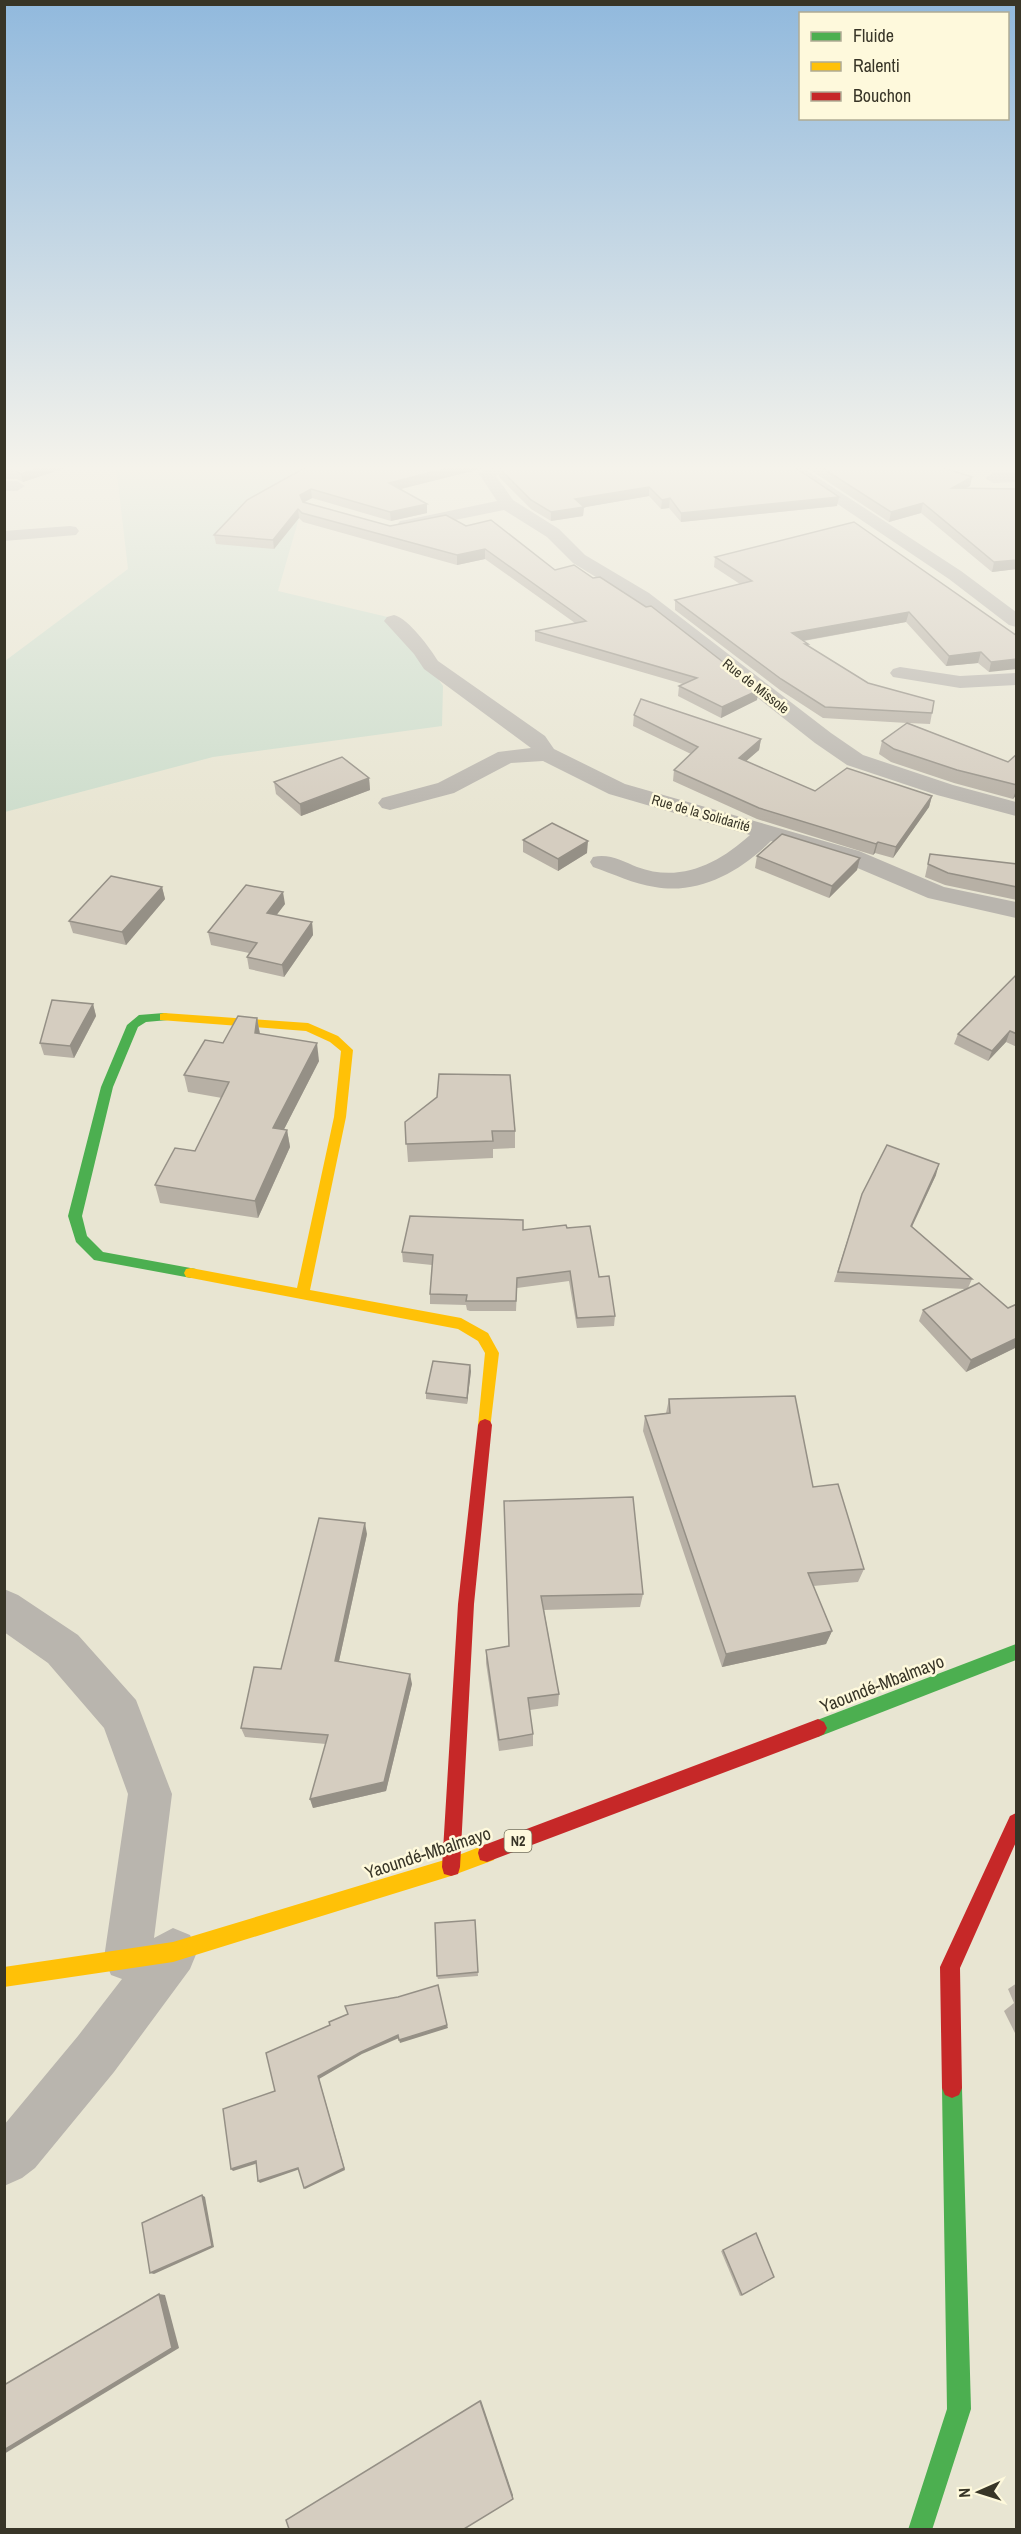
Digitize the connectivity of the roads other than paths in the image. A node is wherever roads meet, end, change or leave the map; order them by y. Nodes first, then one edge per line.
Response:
1 (621, 584) edge
2 (967, 584) edge
3 (394, 621) dead end
4 (1017, 621) edge
5 (900, 673) dead end
6 (1017, 679) edge
7 (546, 754) junction
8 (390, 802) dead end
9 (1017, 809) edge
10 (767, 832) junction
11 (602, 862) dead end
12 (1017, 910) edge
13 (302, 1295) junction
14 (4, 1608) edge
15 (1017, 1652) edge
16 (1017, 1822) edge
17 (451, 1867) junction
18 (151, 1955) junction
19 (4, 1977) edge
20 (4, 2160) edge
21 (920, 2529) edge

1 - 9 street, Rue de Missole
2 - 4 street
3 - 7 street
5 - 6 street
7 - 8 street
7 - 10 street, Rue de la Solidarité
10 - 11 street
10 - 12 street, Rue de la Solidarité
13 - 13 main road
13 - 17 main road
14 - 18 street
15 - 17 main road, Yaoundé-Mbalmayo / N2
16 - 21 main road
17 - 18 main road, Yaoundé-Mbalmayo / N2
18 - 19 main road, Yaoundé-Mbalmayo / N2
18 - 20 street

